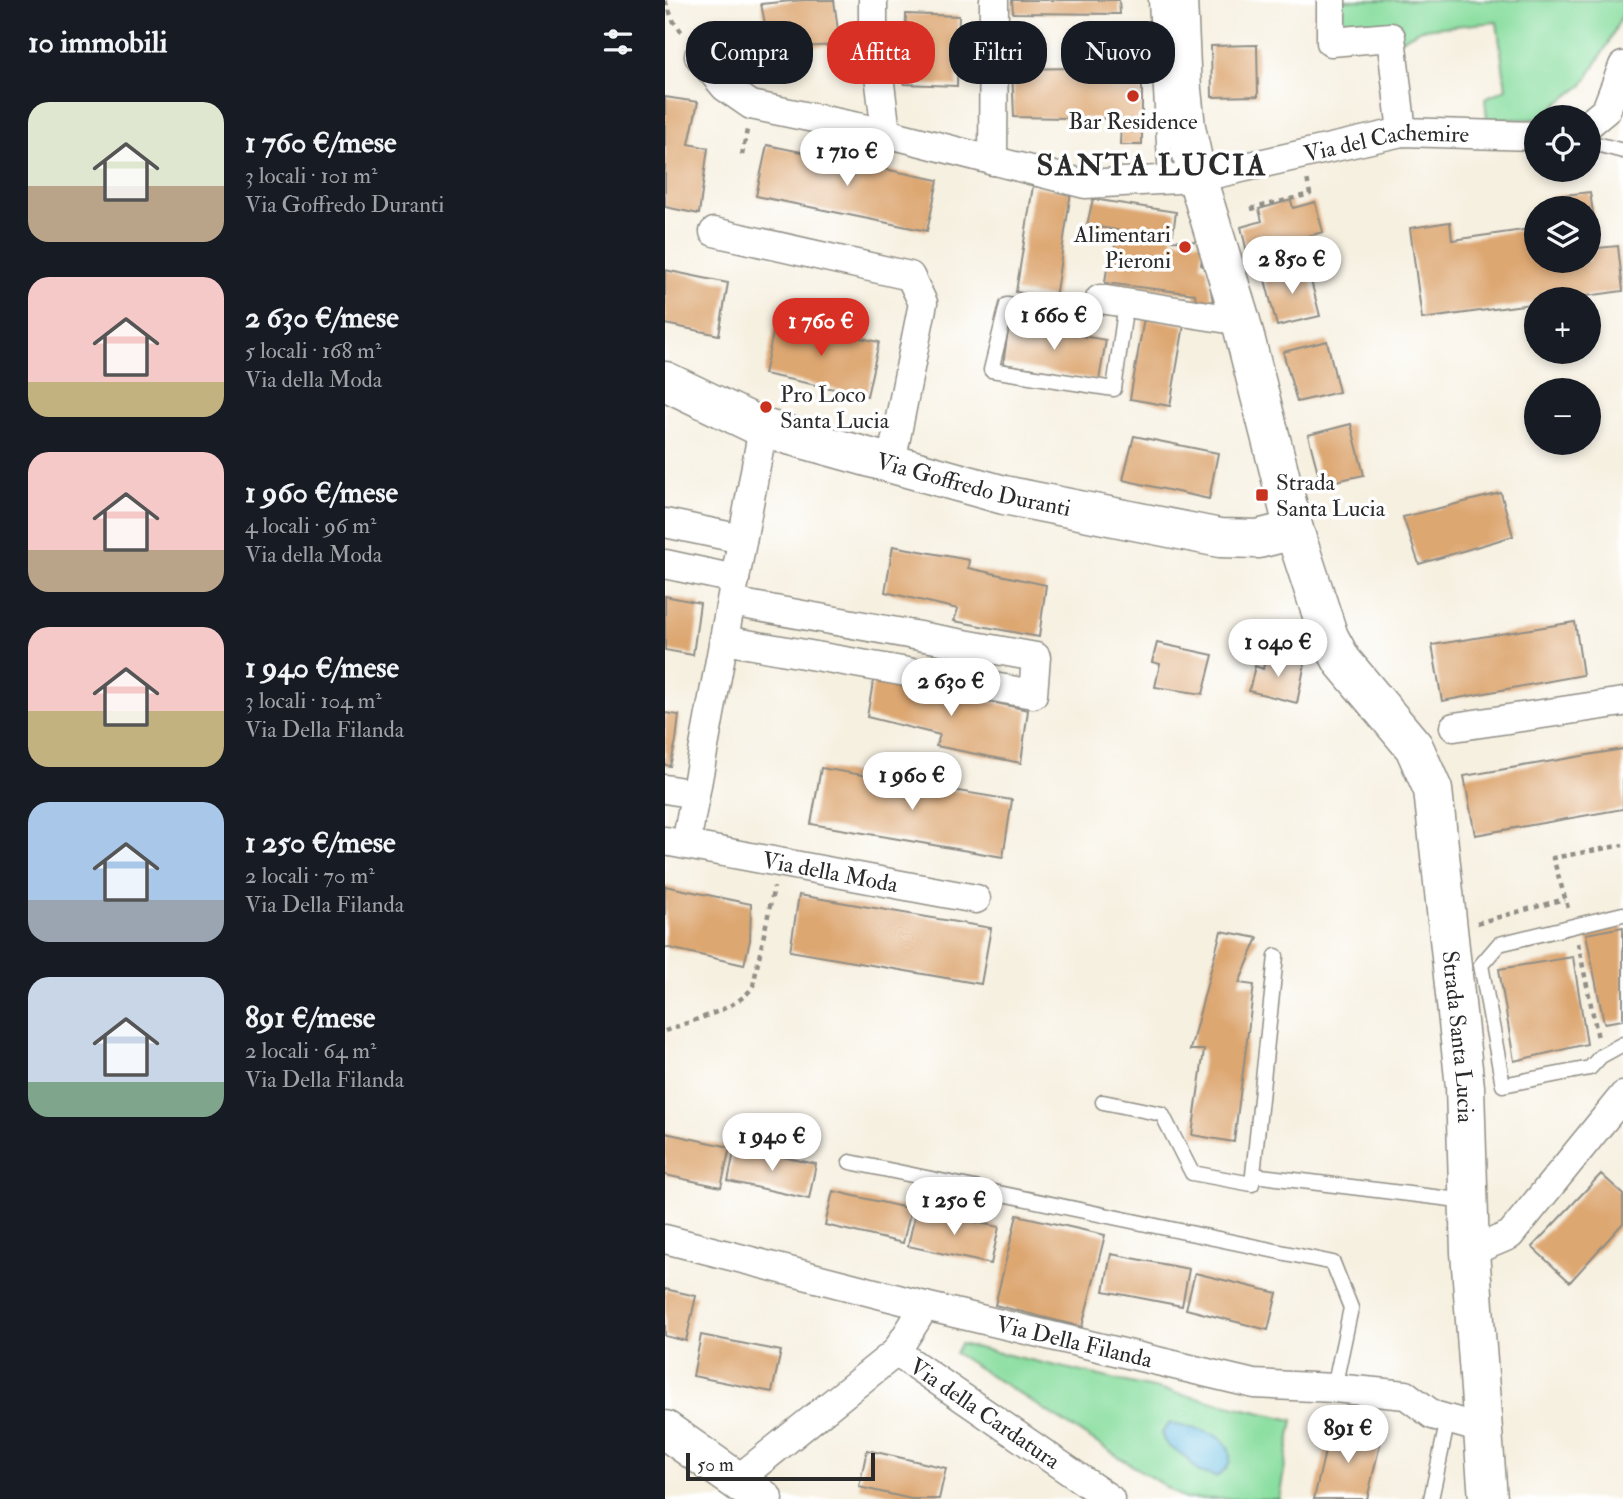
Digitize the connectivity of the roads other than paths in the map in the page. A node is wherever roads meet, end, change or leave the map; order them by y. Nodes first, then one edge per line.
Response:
1 (873, 0) edge
2 (995, 0) edge
3 (1156, 0) edge
4 (1178, 0) edge
5 (1331, 0) edge
6 (1623, 66) edge
7 (722, 84) edge
8 (1601, 114) edge
9 (1402, 132) junction
10 (886, 133) junction
11 (1524, 136) edge
12 (1601, 145) edge
13 (1623, 150) edge
14 (993, 161) junction
15 (1181, 179) junction
16 (714, 232) dead end
17 (1113, 301) junction
18 (1241, 321) junction
19 (665, 381) edge
20 (763, 428) junction
21 (891, 463) junction
22 (665, 523) edge
23 (1294, 530) junction
24 (743, 539) junction
25 (665, 564) edge
26 (733, 590) junction
27 (724, 639) junction
28 (1623, 702) edge
29 (1454, 727) dead end
30 (665, 789) edge
31 (695, 794) junction
32 (676, 843) edge
33 (976, 899) dead end
34 (1623, 914) edge
35 (1276, 956) dead end
36 (1623, 1044) edge
37 (1623, 1096) edge
38 (1104, 1102) dead end
39 (851, 1162) dead end
40 (1253, 1175) junction
41 (1469, 1202) junction
42 (665, 1239) edge
43 (1470, 1252) junction
44 (925, 1306) junction
45 (896, 1352) junction
46 (1334, 1388) junction
47 (1465, 1424) junction
48 (665, 1430) edge
49 (750, 1489) edge
50 (1110, 1499) edge
51 (1431, 1499) edge
52 (1489, 1499) edge

1 - 10 street
2 - 14 street
3 - 15 lane
4 - 15 street, Strada Santa Lucia
5 - 9 street
6 - 8 street
7 - 10 street, Via del Cachemire
9 - 11 street, Via del Cachemire
9 - 15 street, Via del Cachemire
10 - 14 street, Via del Cachemire
12 - 13 lane
14 - 15 street, Via del Cachemire
15 - 18 street, Strada Santa Lucia
16 - 21 street
17 - 17 lane
17 - 18 street
18 - 23 street, Strada Santa Lucia
19 - 20 street, Via Goffredo Duranti
20 - 21 street, Via Goffredo Duranti
20 - 24 street, Via della Moda
21 - 23 street, Via Goffredo Duranti
22 - 24 street
23 - 41 street, Strada Santa Lucia
24 - 26 street, Via della Moda
25 - 26 street
26 - 27 street, Via della Moda
26 - 27 street
27 - 31 street, Via della Moda
28 - 29 street
30 - 31 street
31 - 32 street, Via della Moda
32 - 33 street, Via della Moda
34 - 36 lane
35 - 40 lane
37 - 43 street
38 - 40 lane
39 - 46 lane
40 - 41 lane
41 - 43 street, Strada Santa Lucia
42 - 44 street, Via Della Filanda
43 - 47 street, Strada Santa Lucia
44 - 45 street, Via della Cardatura
44 - 46 street, Via Della Filanda
45 - 49 street, Via della Cardatura
45 - 50 street, Via della Cardatura
46 - 47 street, Via Della Filanda
47 - 51 lane
47 - 52 street, Strada Santa Lucia
48 - 49 street

